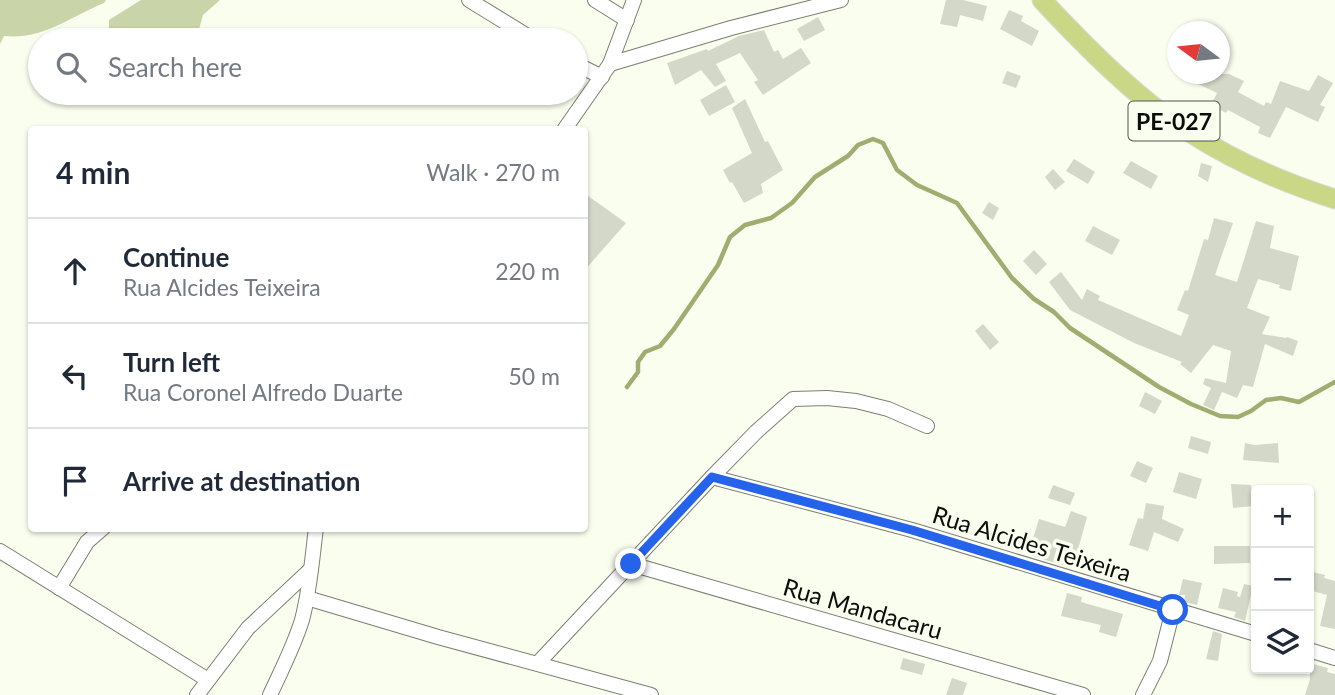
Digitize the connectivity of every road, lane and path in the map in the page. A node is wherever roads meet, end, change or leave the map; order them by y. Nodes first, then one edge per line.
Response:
1 (469, 0) edge
2 (595, 0) edge
3 (635, 0) edge
4 (841, 0) edge
5 (1042, 0) edge
6 (626, 20) junction
7 (514, 28) edge
8 (610, 64) junction
9 (588, 70) edge
10 (602, 77) junction
11 (588, 97) edge
12 (582, 105) edge
13 (567, 126) edge
14 (1335, 199) edge
15 (927, 426) dead end
16 (712, 477) junction
17 (98, 532) edge
18 (316, 532) edge
19 (0, 551) edge
20 (631, 564) junction
21 (311, 569) junction
22 (59, 588) junction
23 (307, 597) junction
24 (1173, 610) junction
25 (1251, 633) edge
26 (1314, 652) edge
27 (1335, 658) edge
28 (538, 663) junction
29 (208, 680) junction
30 (197, 695) edge
31 (270, 695) edge
32 (651, 695) edge
33 (1083, 695) edge
34 (1143, 695) edge

1 - 7 street
2 - 6 street
3 - 6 street
4 - 8 street
5 - 14 main road, PE-027
6 - 8 street
8 - 10 street
9 - 10 street
10 - 11 street
12 - 13 street
15 - 16 street
16 - 20 street
16 - 24 street, Rua Alcides Teixeira
17 - 22 street
18 - 21 street
19 - 22 street
20 - 28 street
20 - 33 street, Rua Mandacaru
21 - 23 street
21 - 29 street
22 - 29 street
23 - 28 street
23 - 31 street
24 - 25 street, Rua Alcides Teixeira
24 - 34 street
26 - 27 street
28 - 32 street
29 - 30 street

